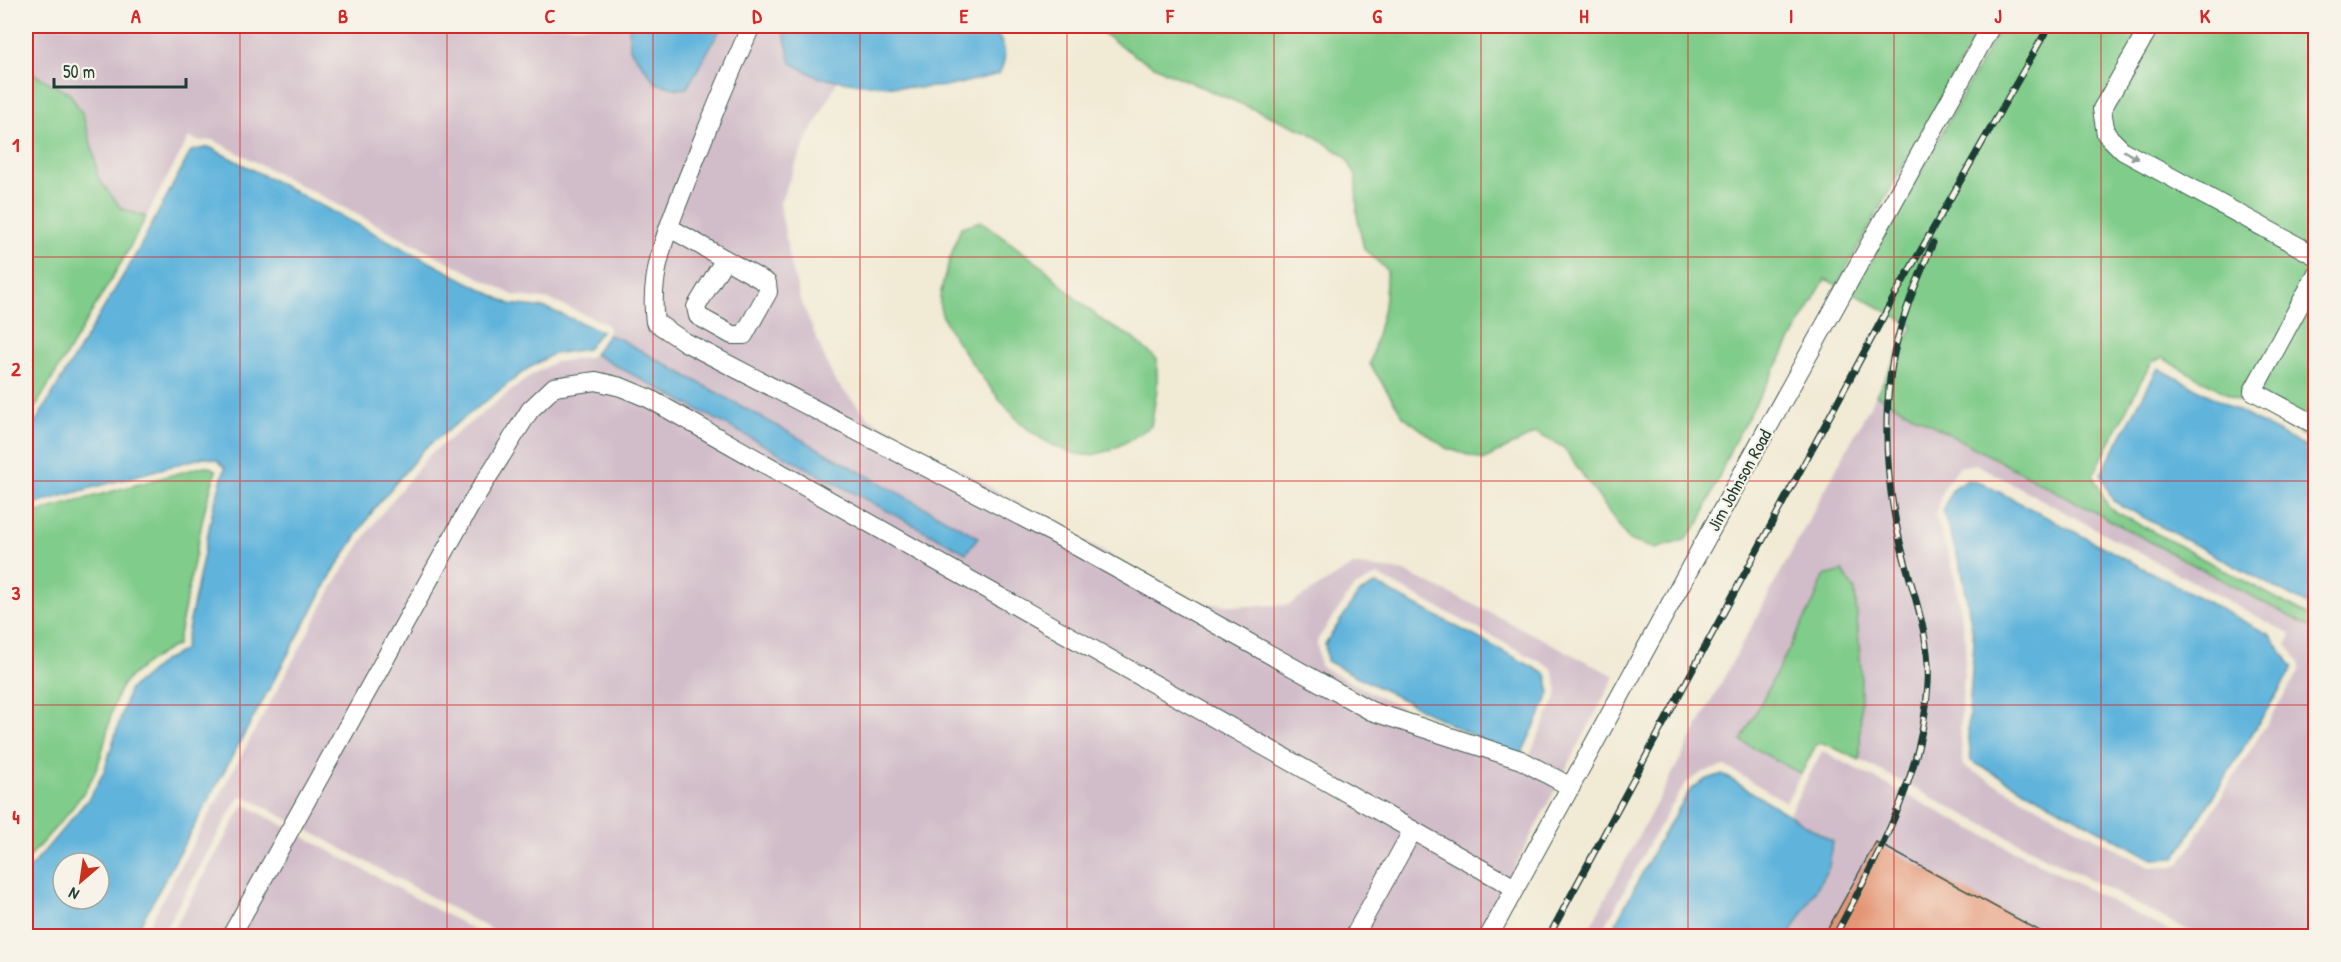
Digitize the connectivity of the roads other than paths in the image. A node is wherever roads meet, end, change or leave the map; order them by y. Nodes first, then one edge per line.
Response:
1 (751, 26) edge
2 (1991, 26) edge
3 (2150, 26) edge
4 (670, 228) junction
5 (2316, 256) edge
6 (725, 259) dead end
7 (2316, 275) edge
8 (2316, 425) edge
9 (1571, 786) junction
10 (1413, 830) junction
11 (1515, 888) junction
12 (231, 936) edge
13 (1354, 936) edge
14 (1489, 936) edge

1 - 4 street
2 - 9 street, Jim Johnson Road
3 -> 5 street
4 - 6 street
4 - 9 street
7 - 8 street
9 - 11 street, Jim Johnson Road
10 - 11 street
10 - 12 street
10 - 13 street
11 - 14 street, Jim Johnson Road

